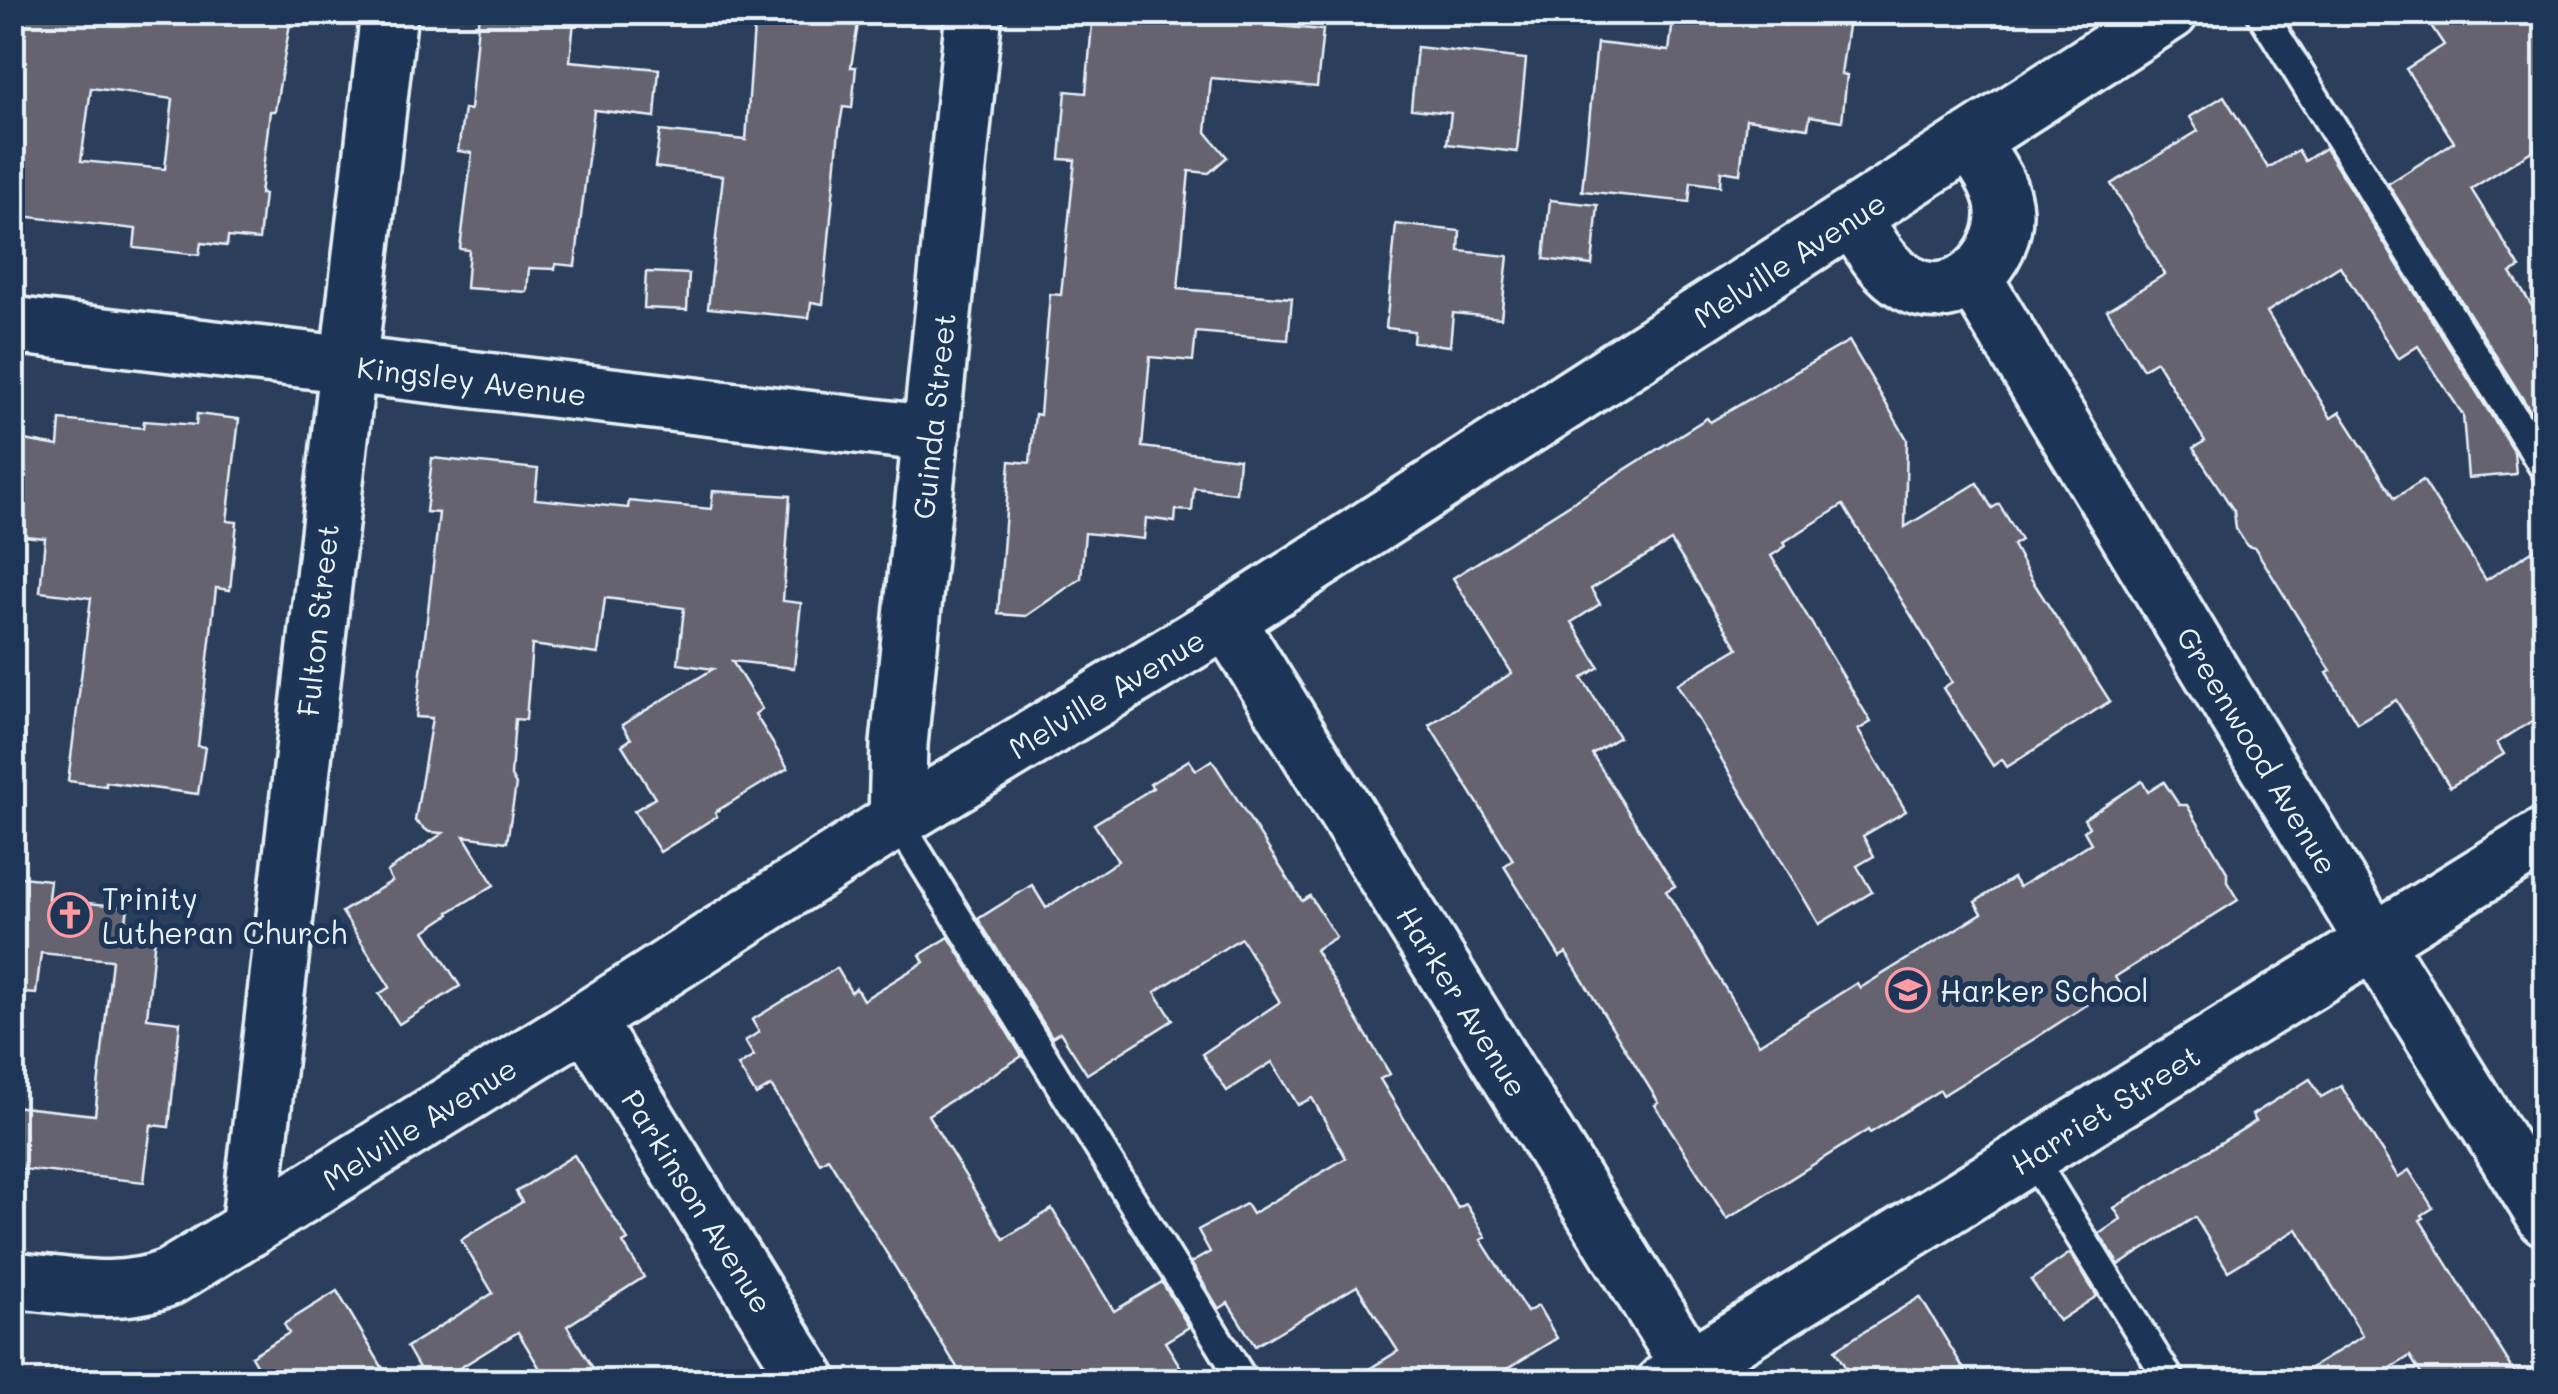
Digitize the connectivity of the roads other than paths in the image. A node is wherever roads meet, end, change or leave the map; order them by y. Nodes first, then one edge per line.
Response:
1 (388, 12) edge
2 (974, 12) edge
3 (2170, 12) edge
4 (2261, 12) edge
5 (1971, 141) junction
6 (1853, 218) junction
7 (1974, 278) junction
8 (12, 326) edge
9 (346, 365) junction
10 (932, 434) junction
11 (2546, 470) edge
12 (1227, 620) junction
13 (897, 820) junction
14 (2546, 835) edge
15 (2374, 942) junction
16 (586, 1020) junction
17 (2030, 1155) junction
18 (2546, 1218) edge
19 (249, 1229) junction
20 (12, 1280) edge
21 (1684, 1376) edge
22 (810, 1382) edge
23 (1244, 1382) edge
24 (2171, 1382) edge

1 - 9 street, Fulton Street
2 - 10 street, Guinda Street
3 - 5 street, Melville Avenue
4 - 11 lane
5 - 6 street, Melville Avenue
5 - 7 street
6 - 7 street
6 - 12 street, Melville Avenue
7 - 15 street, Greenwood Avenue
8 - 9 street, Kingsley Avenue
9 - 10 street, Kingsley Avenue
9 - 19 street, Fulton Street
10 - 13 street, Guinda Street
12 - 13 street, Melville Avenue
12 - 21 street, Harker Avenue
13 - 16 street, Melville Avenue
13 - 23 lane
14 - 15 street, Harriet Street
15 - 17 street, Harriet Street
15 - 18 street, Greenwood Avenue
16 - 19 street, Melville Avenue
16 - 22 street, Parkinson Avenue
17 - 21 street, Harriet Street
17 - 24 lane
19 - 20 street, Melville Avenue

